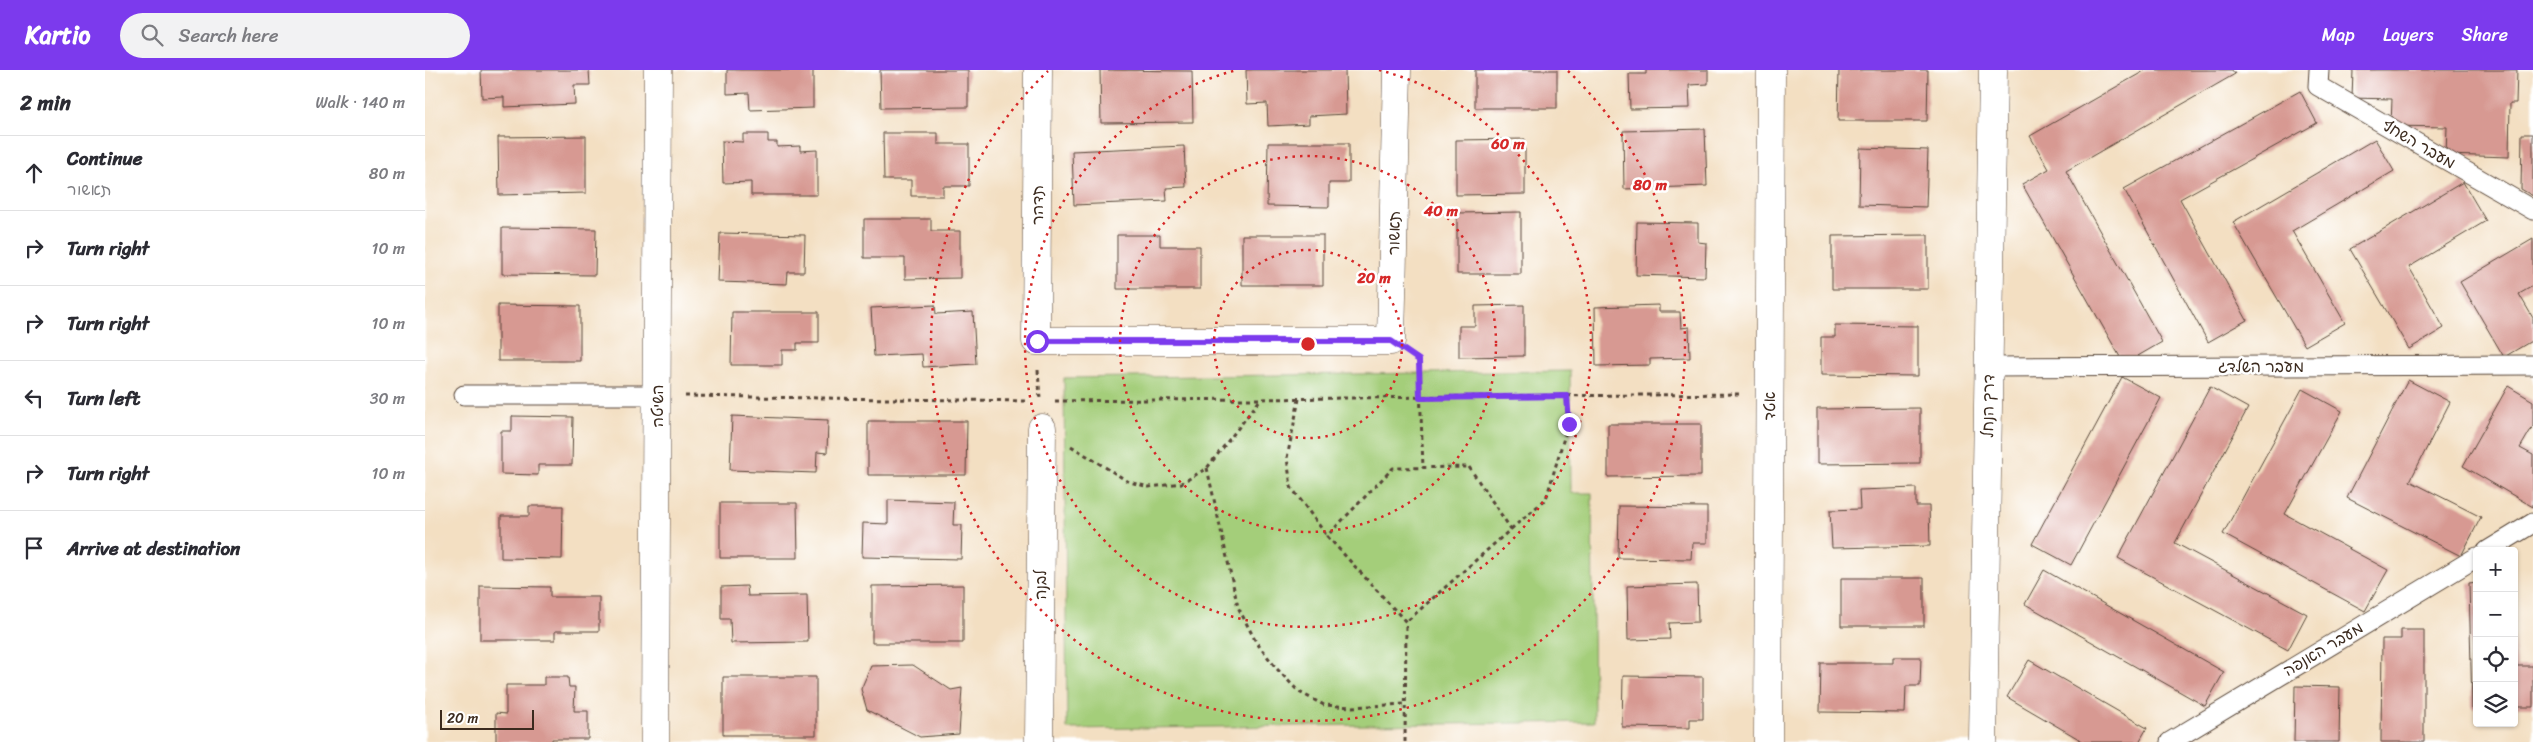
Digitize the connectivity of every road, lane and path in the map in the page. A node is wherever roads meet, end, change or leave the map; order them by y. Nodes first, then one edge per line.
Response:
1 (658, 70) edge
2 (1038, 70) edge
3 (1397, 70) edge
4 (1771, 70) edge
5 (1993, 70) edge
6 (2319, 70) edge
7 (2533, 210) edge
8 (1037, 341) junction
9 (1391, 341) junction
10 (2533, 365) edge
11 (1989, 367) junction
12 (1769, 394) junction
13 (464, 395) dead end
14 (657, 395) junction
15 (1567, 396) junction
16 (1420, 398) junction
17 (1299, 399) junction
18 (1260, 400) junction
19 (1040, 401) junction
20 (1041, 428) joint
21 (1207, 468) junction
22 (1423, 468) junction
23 (2533, 523) edge
24 (1511, 529) junction
25 (1327, 536) junction
26 (2494, 547) edge
27 (2473, 559) edge
28 (1406, 622) junction
29 (1405, 704) junction
30 (655, 742) edge
31 (1039, 742) edge
32 (1405, 742) edge
33 (1768, 742) edge
34 (1983, 742) edge
35 (2169, 742) edge

1 - 14 street, השיטה
2 - 8 street, תדהר
3 - 9 street, תאשור
4 - 12 street, אטד
5 - 11 street, דרך הנחל
6 - 7 lane, מעבר השחף
8 - 9 street
8 - 19 path
9 - 16 path
10 - 11 lane, מעבר השלדג
11 - 34 street, דרך הנחל
12 - 15 path
12 - 33 street, אטד
13 - 14 lane
14 - 19 path
14 - 30 street, השיטה
15 - 16 path
15 - 24 path
16 - 17 path
16 - 22 path
17 - 18 path
17 - 25 path
18 - 19 path
18 - 21 path
20 - 21 path
20 - 31 street, לבנה
21 - 29 path
22 - 24 path
22 - 25 path
23 - 26 lane
24 - 28 path
25 - 28 path
27 - 35 lane, מעבר האנפה
28 - 29 path
29 - 32 path

